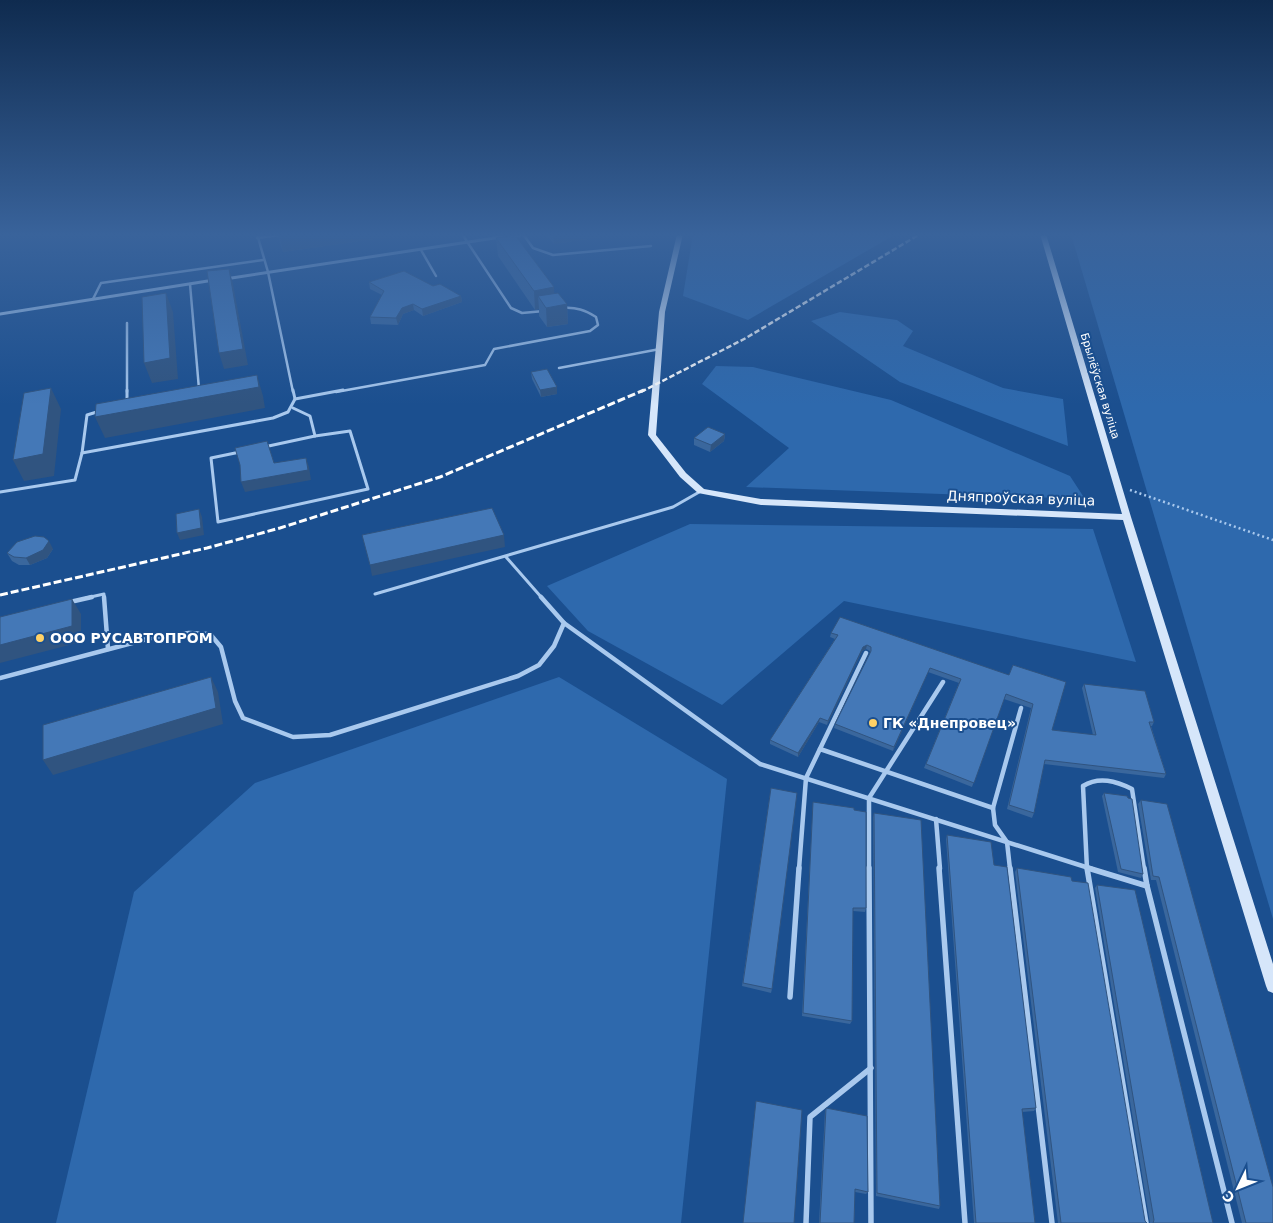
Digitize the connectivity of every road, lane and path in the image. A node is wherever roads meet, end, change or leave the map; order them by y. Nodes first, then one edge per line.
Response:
1 (96, 291) edge
2 (144, 291) edge
3 (191, 291) edge
4 (272, 291) edge
5 (500, 291) edge
6 (667, 291) edge
7 (1060, 291) edge
8 (93, 299) junction
9 (557, 309) edge
10 (549, 310) edge
11 (0, 314) edge
12 (127, 323) dead end
13 (660, 349) junction
14 (559, 368) dead end
15 (199, 392) edge
16 (295, 399) junction
17 (136, 403) edge
18 (293, 408) junction
19 (103, 410) edge
20 (315, 436) junction
21 (258, 448) edge
22 (249, 450) edge
23 (82, 453) junction
24 (1118, 486) junction
25 (701, 490) junction
26 (0, 492) edge
27 (1127, 517) junction
28 (1273, 540) edge
29 (506, 557) junction
30 (375, 594) dead end
31 (66, 603) edge
32 (564, 623) junction
33 (108, 649) junction
34 (866, 654) dead end
35 (0, 678) edge
36 (943, 682) dead end
37 (1021, 708) dead end
38 (820, 749) junction
39 (886, 771) junction
40 (806, 778) junction
41 (869, 798) junction
42 (993, 808) junction
43 (936, 819) junction
44 (1007, 842) junction
45 (1087, 867) junction
46 (1147, 886) junction
47 (1273, 986) edge
48 (790, 998) dead end
49 (871, 1068) junction
50 (806, 1223) edge
51 (871, 1223) edge
52 (965, 1223) edge
53 (1052, 1223) edge
54 (1146, 1223) edge
55 (1232, 1223) edge

1 - 8 lane
2 - 8 street
3 - 15 lane
4 - 16 lane
5 - 10 lane
6 - 13 street, Дняпроўская вуліца
7 - 24 street, Брылёўская вуліца
8 - 11 street
9 - 16 lane
12 - 17 lane
13 - 14 lane
13 - 25 street, Дняпроўская вуліца
16 - 18 lane
18 - 20 lane
18 - 23 lane
19 - 23 lane
20 - 21 lane
20 - 22 lane
23 - 26 lane
24 - 27 street, Брылёўская вуліца
24 - 28 path
25 - 27 street, Дняпроўская вуліца
25 - 29 lane
27 - 47 street
29 - 30 lane
29 - 32 lane
31 - 33 lane
32 - 33 lane
32 - 40 lane
33 - 35 lane
34 - 38 lane
36 - 39 lane
37 - 42 lane
38 - 39 lane
38 - 40 lane
39 - 41 lane
39 - 42 lane
40 - 41 lane
40 - 48 lane
41 - 43 lane
41 - 49 lane
42 - 44 lane
43 - 44 lane
43 - 52 lane
44 - 45 lane
44 - 53 lane
45 - 46 lane
45 - 46 lane
45 - 54 lane
46 - 55 lane
49 - 50 lane
49 - 51 lane

